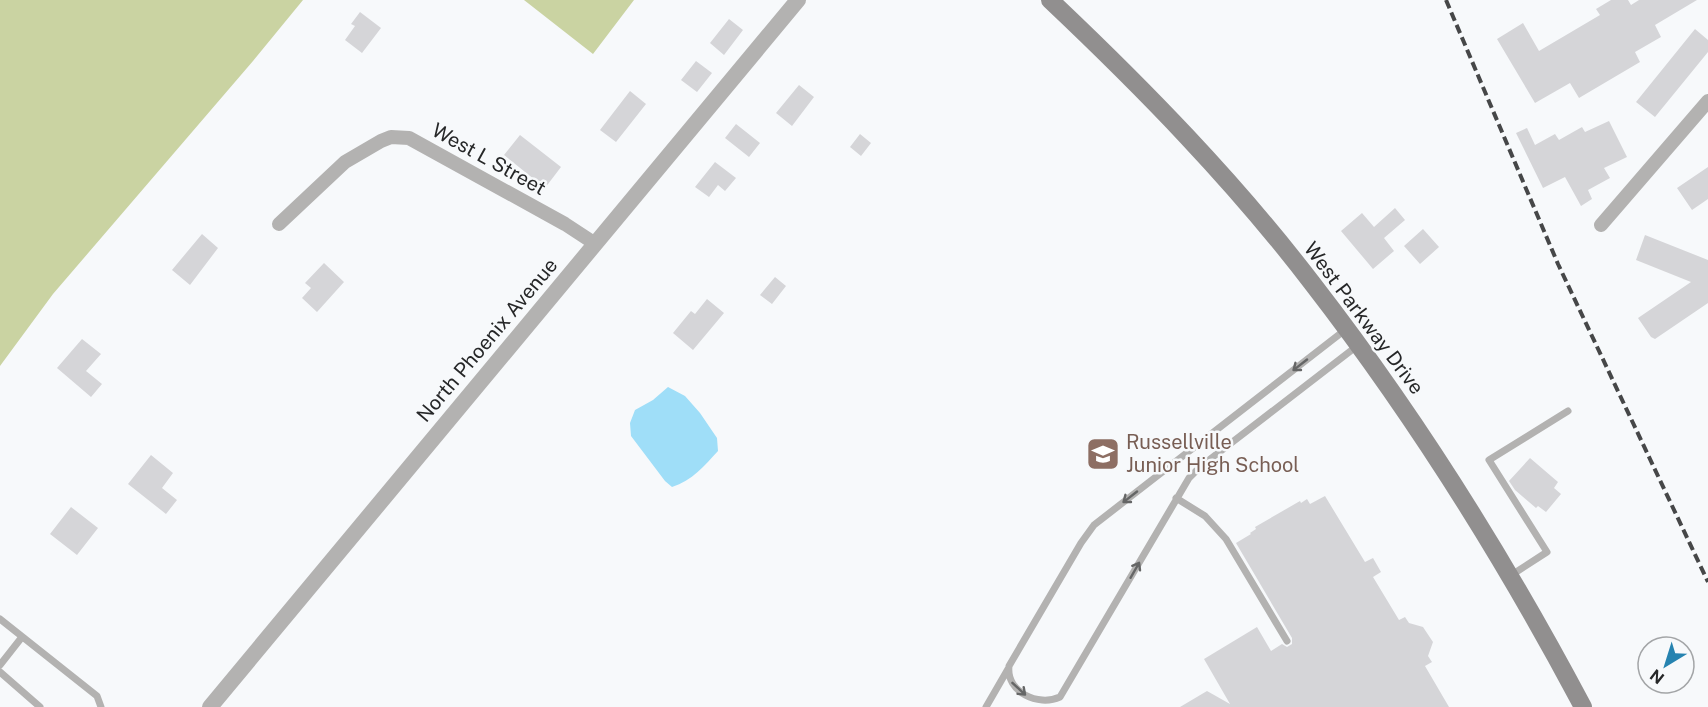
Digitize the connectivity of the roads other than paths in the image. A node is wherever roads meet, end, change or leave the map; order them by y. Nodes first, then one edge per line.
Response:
1 (798, 0) edge
2 (1050, 0) edge
3 (1708, 101) edge
4 (279, 224) dead end
5 (1601, 225) dead end
6 (594, 243) junction
7 (1347, 329) junction
8 (1359, 345) junction
9 (1568, 411) dead end
10 (1176, 498) junction
11 (1510, 576) junction
12 (0, 619) edge
13 (22, 637) junction
14 (1287, 641) dead end
15 (0, 665) edge
16 (1009, 666) junction
17 (0, 672) edge
18 (1060, 698) junction
19 (40, 707) edge
20 (101, 707) edge
21 (210, 707) edge
22 (986, 707) edge
23 (1054, 707) edge
24 (1583, 707) edge

1 - 6 street, North Phoenix Avenue
2 - 7 main road, West Parkway Drive
3 - 5 street
4 - 6 street, West L Street
6 - 21 street, North Phoenix Avenue
7 - 8 main road, West Parkway Drive
7 -> 16 lane
8 - 10 lane
8 - 11 main road, West Parkway Drive
9 - 11 lane
10 - 14 lane
18 -> 10 lane
11 - 24 main road, West Parkway Drive
12 - 13 lane
13 - 15 lane
13 - 20 lane
16 -> 18 lane
16 - 22 lane
17 - 19 lane
18 - 23 lane

